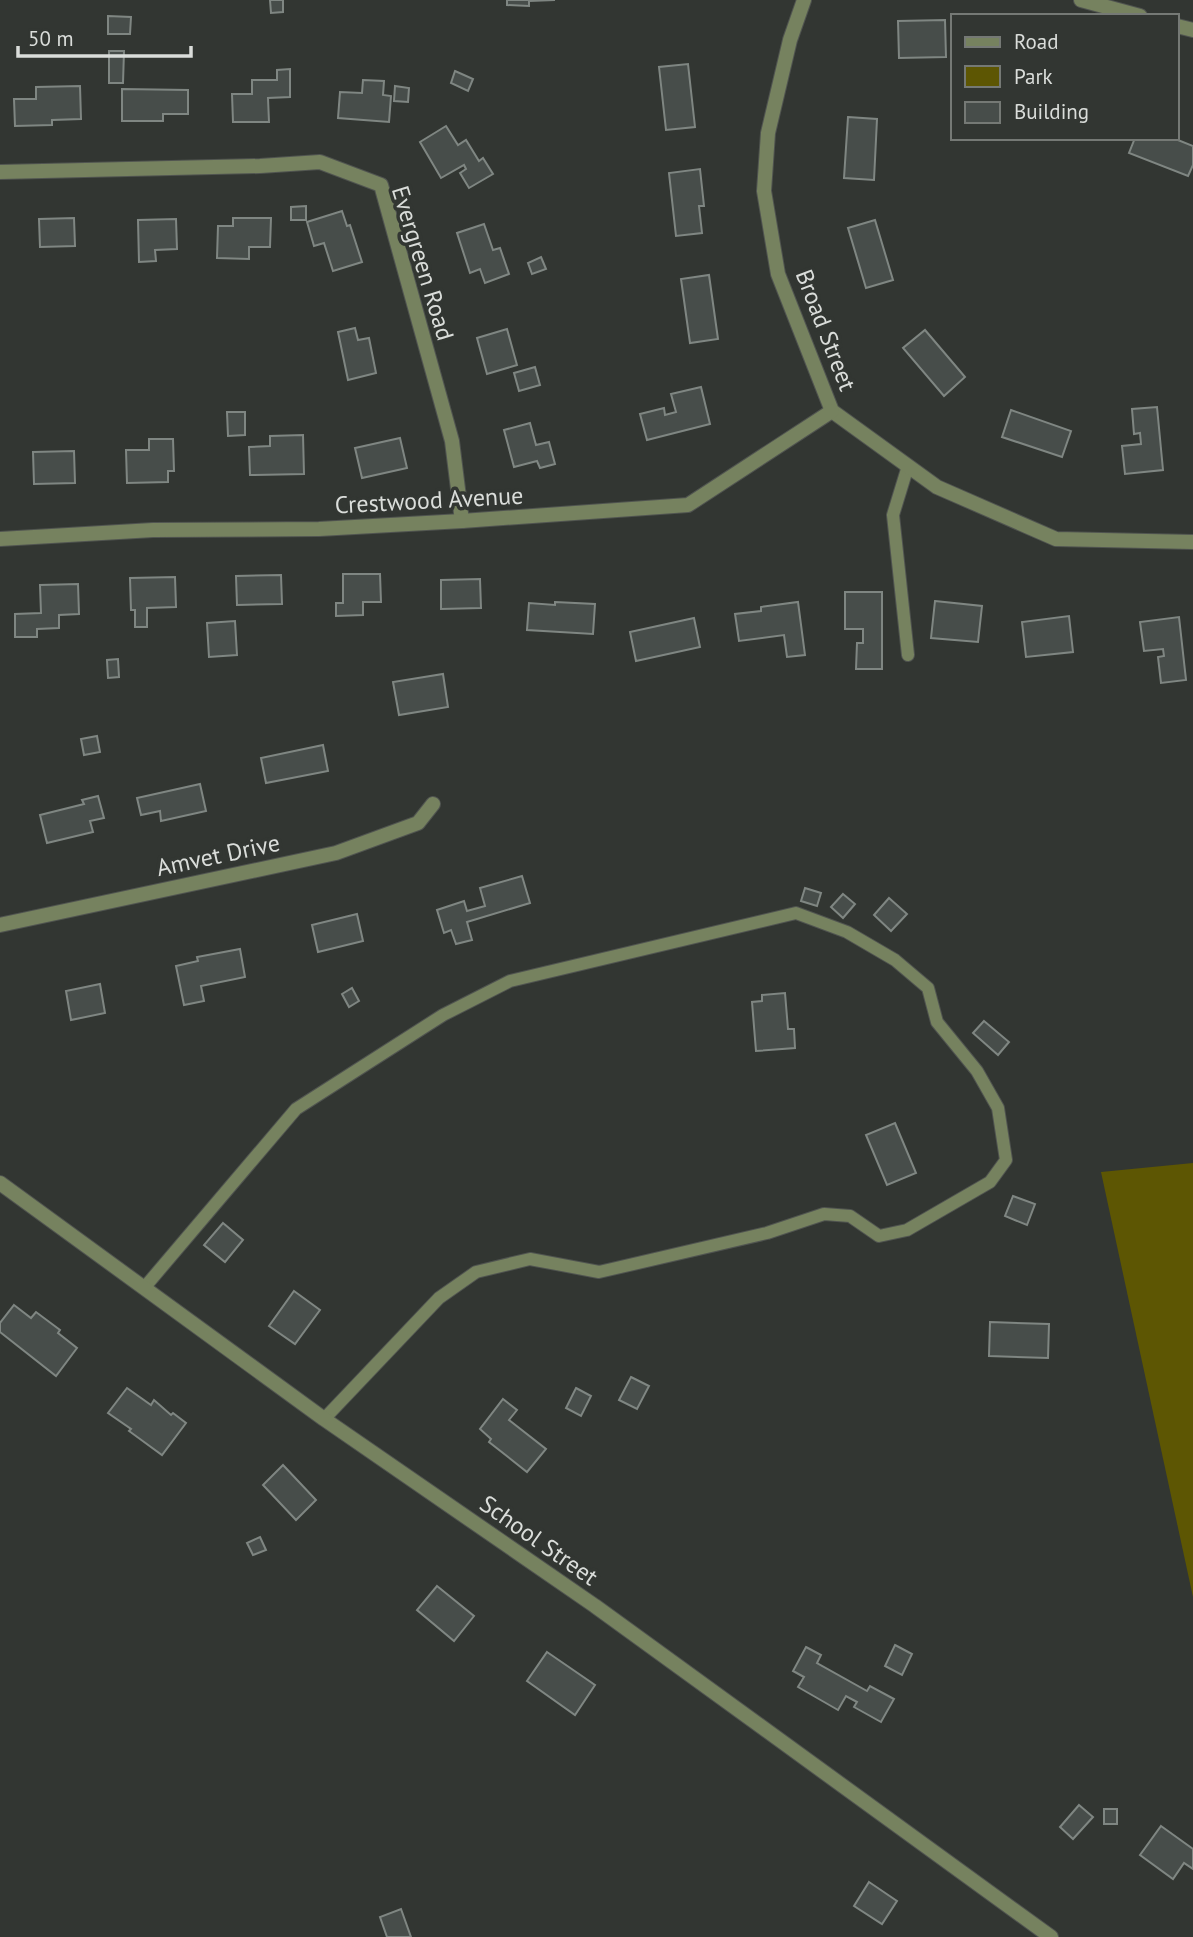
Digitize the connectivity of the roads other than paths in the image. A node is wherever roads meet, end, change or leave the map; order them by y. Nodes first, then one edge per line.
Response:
1 (804, 0) edge
2 (1081, 0) edge
3 (1133, 14) edge
4 (0, 172) edge
5 (832, 411) junction
6 (908, 466) junction
7 (462, 521) junction
8 (0, 539) edge
9 (1193, 542) edge
10 (908, 655) dead end
11 (433, 804) dead end
12 (0, 925) edge
13 (0, 1183) edge
14 (144, 1288) junction
15 (324, 1419) junction
16 (1051, 1937) edge

1 - 5 street, Broad Street
2 - 3 street
4 - 7 street, Evergreen Road
5 - 6 street, Broad Street
5 - 7 street, Crestwood Avenue
6 - 9 street, Broad Street
6 - 10 lane
7 - 8 street, Crestwood Avenue
11 - 12 street, Amvet Drive
13 - 14 street, School Street
14 - 15 street, School Street
14 - 15 lane
15 - 16 street, School Street

